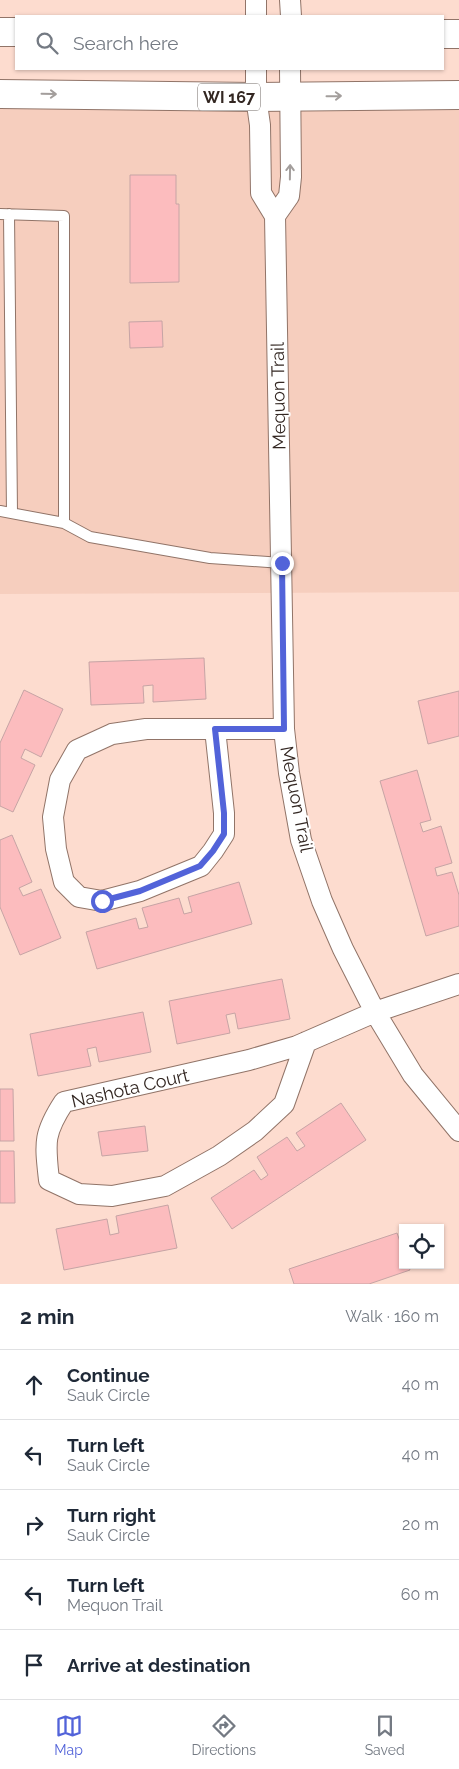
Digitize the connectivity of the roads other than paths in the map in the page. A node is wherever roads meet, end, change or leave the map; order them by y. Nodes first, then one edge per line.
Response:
1 (256, 0) edge
2 (290, 0) edge
3 (256, 15) edge
4 (291, 15) edge
5 (0, 32) edge
6 (15, 32) edge
7 (444, 34) edge
8 (459, 34) edge
9 (256, 70) edge
10 (290, 70) edge
11 (0, 94) edge
12 (459, 95) edge
13 (256, 97) junction
14 (290, 97) junction
15 (4, 214) edge
16 (275, 216) junction
17 (0, 511) edge
18 (12, 513) junction
19 (64, 523) junction
20 (282, 563) junction
21 (215, 729) junction
22 (284, 729) junction
23 (459, 984) edge
24 (375, 1012) junction
25 (306, 1042) junction
26 (459, 1131) edge

1 - 3 street
2 - 4 street
5 - 6 main road
7 - 8 main road
9 - 13 street
10 - 14 street
11 -> 13 main road, WI 167
14 -> 12 main road, WI 167
13 - 14 main road, WI 167
13 - 16 street
16 -> 14 street
15 - 18 lane
15 - 19 lane
16 - 20 street, Mequon Trail
17 - 18 lane
18 - 19 lane
19 - 20 lane
20 - 22 street, Mequon Trail
21 - 21 street
21 - 22 street
22 - 24 street, Mequon Trail
23 - 24 street, Nashota Court
24 - 25 street, Nashota Court
24 - 26 street, Mequon Trail
25 - 25 street, Nashota Court

